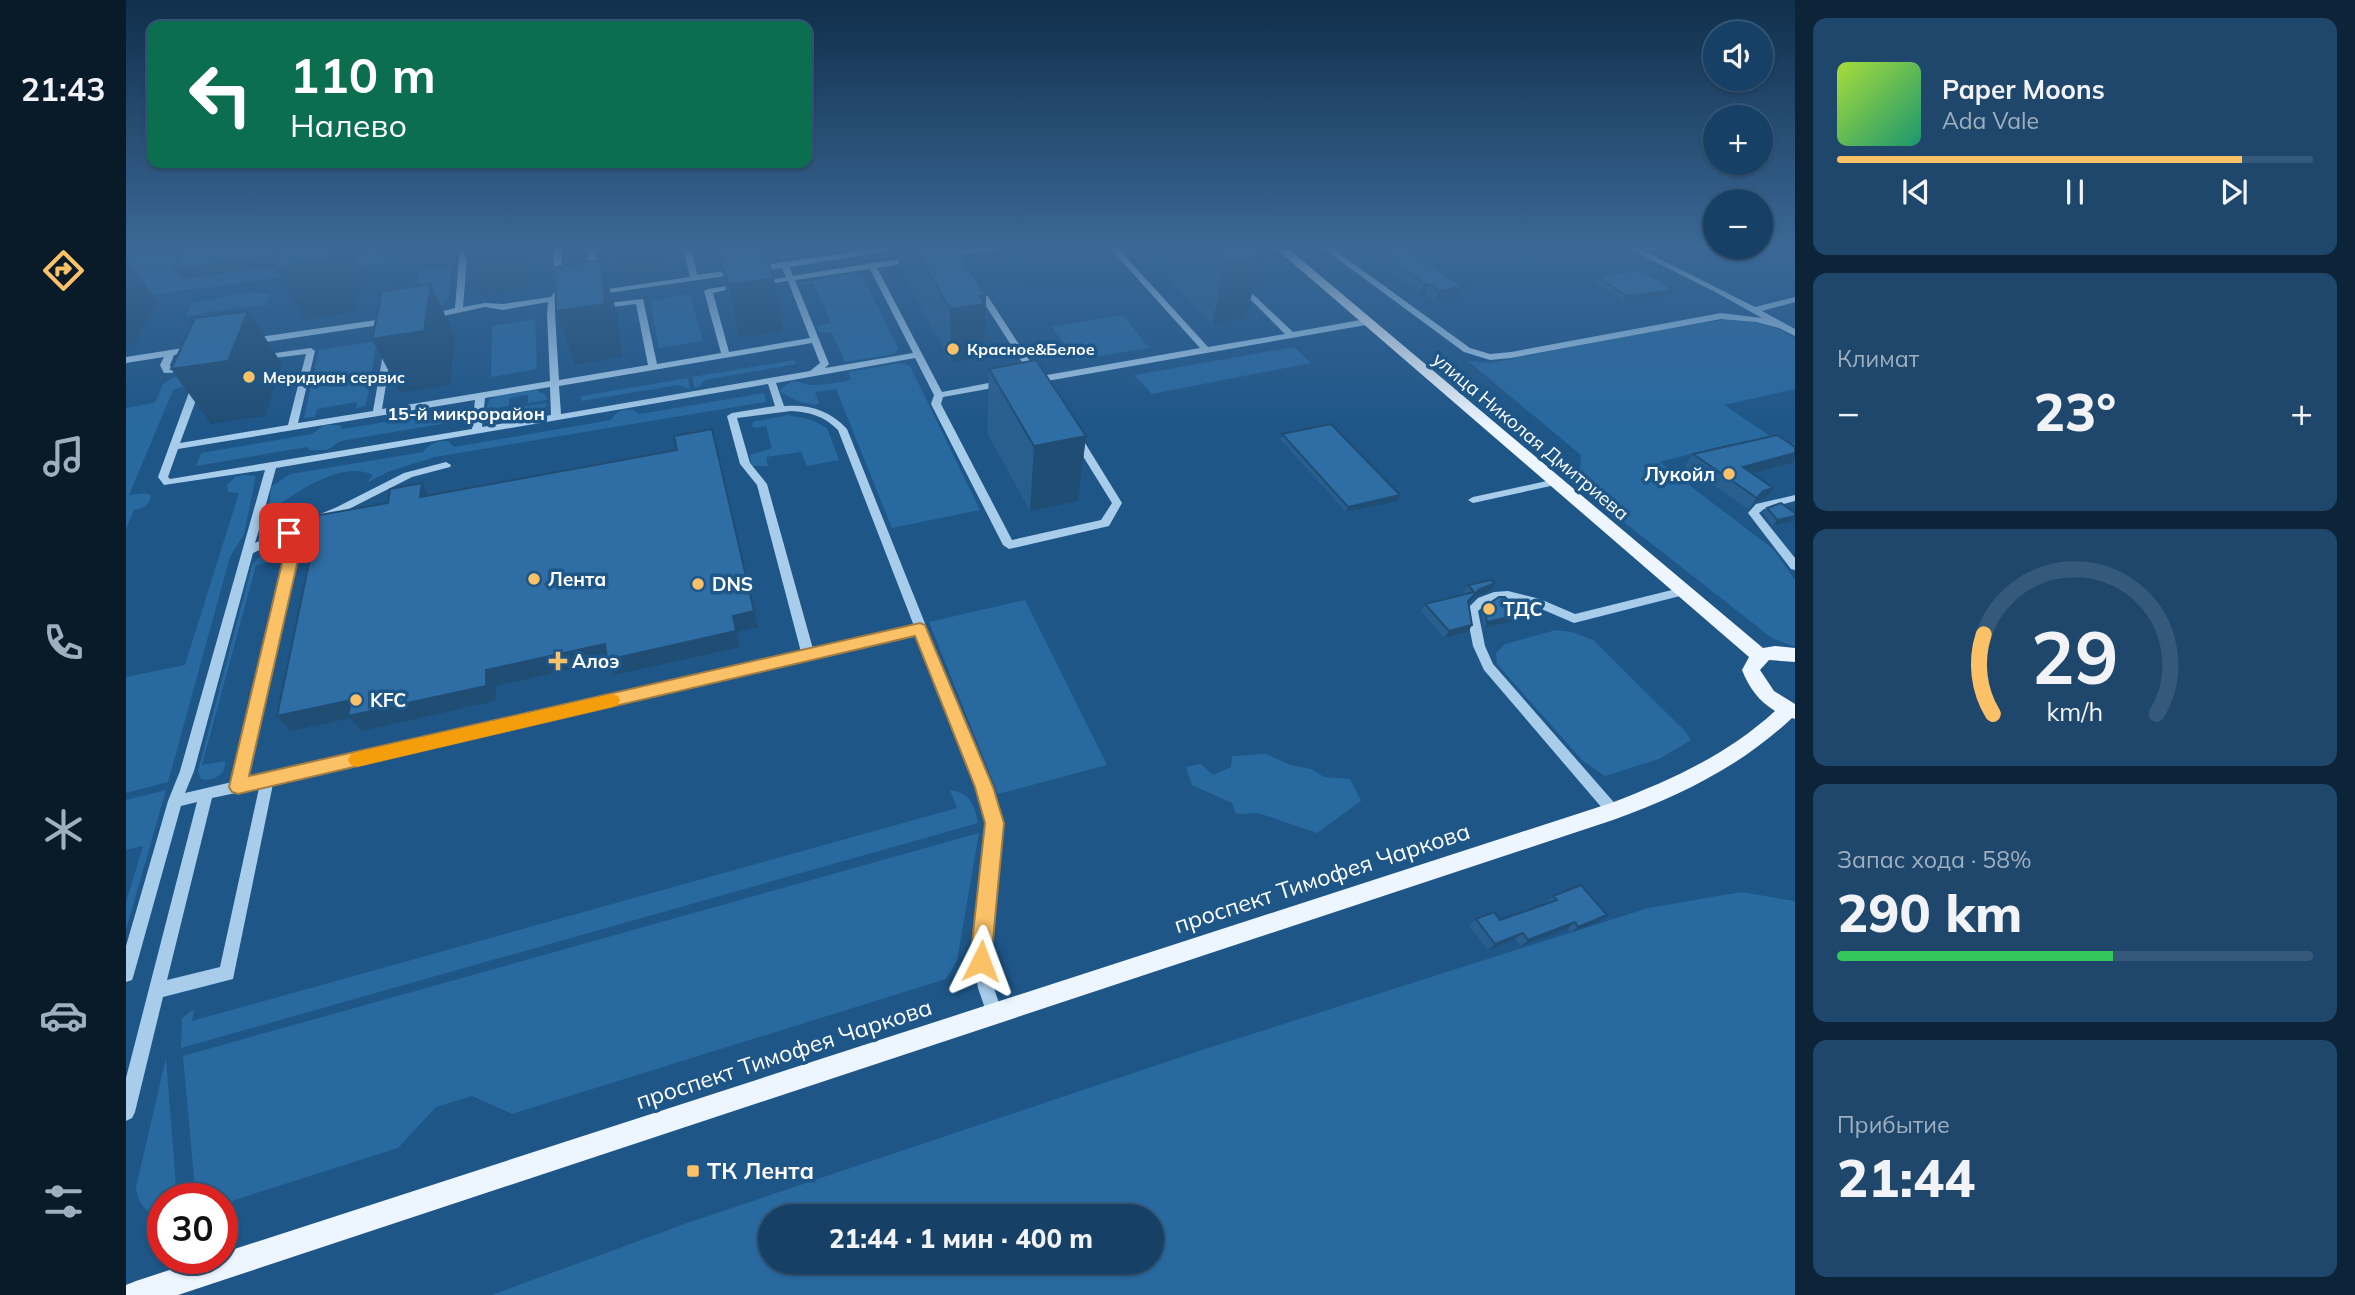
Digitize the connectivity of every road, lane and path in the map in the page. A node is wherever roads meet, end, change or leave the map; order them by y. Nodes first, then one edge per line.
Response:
1 (476, 306) edge
2 (552, 306) edge
3 (605, 306) edge
4 (641, 306) edge
5 (712, 306) edge
6 (802, 306) edge
7 (893, 306) edge
8 (987, 306) edge
9 (1167, 306) edge
10 (1262, 306) edge
11 (1348, 306) edge
12 (1407, 306) edge
13 (1748, 306) edge
14 (1768, 306) edge
15 (459, 309) joint
16 (589, 309) edge
17 (1755, 310) junction
18 (564, 313) edge
19 (551, 314) junction
20 (418, 317) edge
21 (405, 319) edge
22 (1366, 322) junction
23 (1783, 326) junction
24 (1795, 333) edge
25 (1291, 335) junction
26 (389, 339) edge
27 (816, 340) junction
28 (1453, 340) joint
29 (236, 344) edge
30 (209, 347) edge
31 (1206, 350) junction
32 (170, 353) junction
33 (726, 355) junction
34 (917, 355) junction
35 (126, 360) edge
36 (244, 361) edge
37 (204, 367) edge
38 (653, 367) junction
39 (813, 373) junction
40 (199, 378) edge
41 (1027, 379) junction
42 (771, 380) junction
43 (556, 384) junction
44 (480, 396) junction
45 (939, 396) junction
46 (780, 408) junction
47 (377, 413) junction
48 (556, 417) junction
49 (292, 427) junction
50 (477, 430) junction
51 (1081, 445) dead end
52 (174, 447) junction
53 (446, 465) dead end
54 (271, 466) junction
55 (1556, 482) junction
56 (1795, 498) edge
57 (1473, 500) dead end
58 (258, 517) junction
59 (289, 533) junction
60 (249, 550) junction
61 (1795, 566) edge
62 (1684, 591) junction
63 (920, 629) junction
64 (808, 655) junction
65 (1795, 655) edge
66 (1760, 656) junction
67 (1792, 711) edge
68 (267, 780) junction
69 (184, 784) junction
70 (238, 787) junction
71 (206, 794) junction
72 (175, 801) junction
73 (1613, 811) junction
74 (126, 974) edge
75 (156, 991) junction
76 (995, 1014) junction
77 (126, 1112) edge
78 (136, 1295) edge

1 - 15 street
2 - 19 street
3 - 16 street
4 - 38 street
5 - 33 street
6 - 27 street
7 - 34 street
8 - 41 street
9 - 31 street
10 - 25 street
11 - 22 main road, улица Николая Дмитриева
12 - 28 street
13 - 17 street
14 - 17 street
15 - 20 street
17 - 23 street
18 - 19 street
19 - 43 street
21 - 29 street
22 - 25 street
22 - 55 main road, улица Николая Дмитриева
23 - 24 street
23 - 28 street
25 - 31 street
26 - 47 street
27 - 33 street
27 - 39 street
30 - 32 street
31 - 41 street
32 - 35 street
32 - 37 street
33 - 38 street
34 - 39 street
34 - 45 street
36 - 49 street
38 - 43 street
39 - 42 street
40 - 52 street
41 - 45 street
42 - 46 street
42 - 48 street
43 - 44 street
43 - 48 street
44 - 47 street
44 - 50 street
45 - 51 street
46 - 63 street
46 - 64 street
47 - 49 street
48 - 50 street
49 - 52 street
50 - 54 street
52 - 54 street
53 - 59 street
54 - 58 street
55 - 57 street
55 - 62 main road, улица Николая Дмитриева
56 - 61 street
58 - 59 street
58 - 60 street
59 - 60 street
59 - 70 street
60 - 69 street
62 - 66 main road, улица Николая Дмитриева
62 - 73 street
63 - 64 street
63 - 76 street
64 - 68 street
65 - 66 main road
66 - 67 main road
67 - 73 main road, проспект Тимофея Чаркова
68 - 70 street
68 - 75 street
69 - 71 street
69 - 72 street
70 - 71 street
71 - 72 street
71 - 75 street
72 - 74 street
73 - 76 main road, проспект Тимофея Чаркова
75 - 77 street
76 - 78 main road, проспект Тимофея Чаркова

